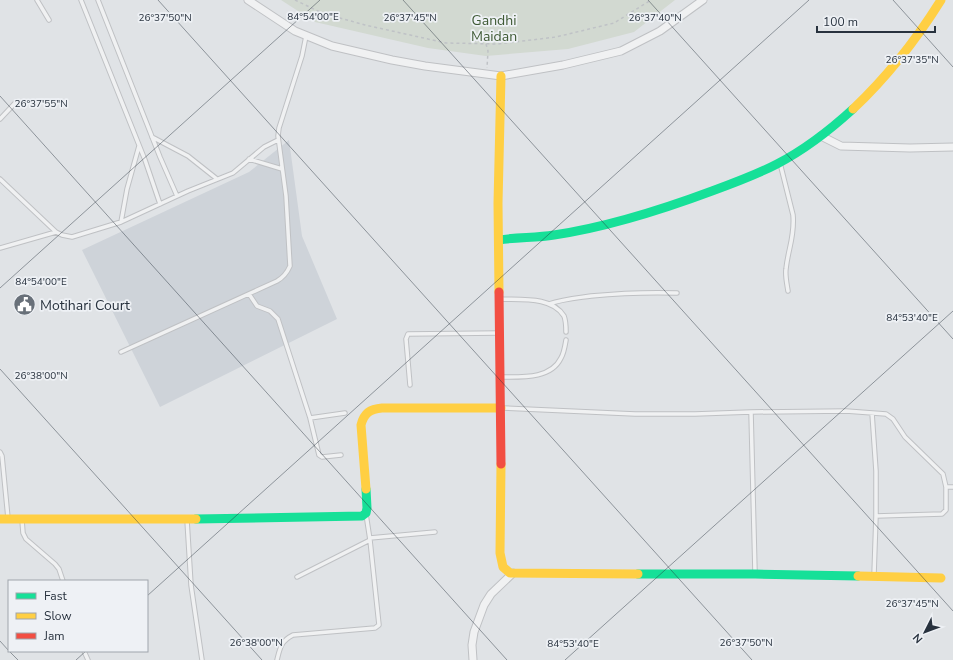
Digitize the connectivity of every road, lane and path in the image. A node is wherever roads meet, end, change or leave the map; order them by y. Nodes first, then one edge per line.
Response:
1 (38, 0) edge
2 (82, 0) edge
3 (98, 0) edge
4 (248, 0) edge
5 (295, 0) edge
6 (652, 0) edge
7 (703, 0) edge
8 (941, 0) edge
9 (49, 20) dead end
10 (306, 36) junction
11 (486, 44) junction
12 (487, 74) junction
13 (501, 76) junction
14 (17, 101) dead end
15 (0, 119) edge
16 (821, 136) junction
17 (152, 137) junction
18 (278, 140) junction
19 (140, 145) junction
20 (953, 146) edge
21 (249, 160) junction
22 (779, 163) junction
23 (282, 169) junction
24 (0, 179) edge
25 (217, 180) junction
26 (177, 196) junction
27 (160, 204) junction
28 (121, 222) junction
29 (56, 232) junction
30 (499, 240) junction
31 (0, 248) edge
32 (788, 291) dead end
33 (677, 293) dead end
34 (249, 294) junction
35 (500, 299) junction
36 (549, 304) junction
37 (566, 332) dead end
38 (500, 333) junction
39 (566, 340) dead end
40 (121, 352) dead end
41 (501, 377) junction
42 (410, 385) dead end
43 (501, 408) junction
44 (751, 412) junction
45 (345, 413) dead end
46 (872, 413) junction
47 (310, 418) junction
48 (0, 452) edge
49 (340, 455) dead end
50 (946, 487) junction
51 (953, 487) edge
52 (366, 513) junction
53 (876, 516) junction
54 (4, 519) edge
55 (22, 519) junction
56 (186, 519) junction
57 (435, 532) dead end
58 (370, 539) junction
59 (513, 573) junction
60 (755, 574) junction
61 (874, 576) junction
62 (297, 577) dead end
63 (941, 578) dead end
64 (63, 580) edge
65 (202, 660) edge
66 (277, 660) edge
67 (473, 660) edge

1 - 9 lane
2 - 19 lane
3 - 17 lane
4 - 10 street
5 - 11 path
6 - 11 path
7 - 13 street
8 - 16 street
10 - 12 street
10 - 18 lane
11 - 12 path
12 - 13 street
13 - 30 street
14 - 15 lane
16 - 20 street
16 - 22 street
17 - 25 lane
17 - 26 lane
18 - 21 lane
18 - 23 lane
19 - 27 lane
19 - 28 lane
21 - 23 lane
21 - 25 lane
22 - 30 street
22 - 32 lane
23 - 34 lane
24 - 29 lane
25 - 26 lane
26 - 27 lane
27 - 28 lane
28 - 29 lane
29 - 31 lane
30 - 35 street
33 - 36 lane
34 - 40 lane
34 - 47 lane
35 - 36 lane
35 - 38 street
36 - 37 lane
38 - 41 street
38 - 42 lane
39 - 41 lane
41 - 43 street
43 - 44 lane
43 - 52 street
43 - 59 street
44 - 46 lane
44 - 60 lane
45 - 47 lane
46 - 50 lane
46 - 53 lane
47 - 49 lane
48 - 54 lane
50 - 51 lane
50 - 53 lane
52 - 56 street
52 - 58 lane
53 - 61 lane
54 - 55 street
55 - 56 street
55 - 64 lane
56 - 65 lane
57 - 58 lane
58 - 62 lane
58 - 66 lane
59 - 60 street
59 - 67 street
60 - 61 street
61 - 63 street

